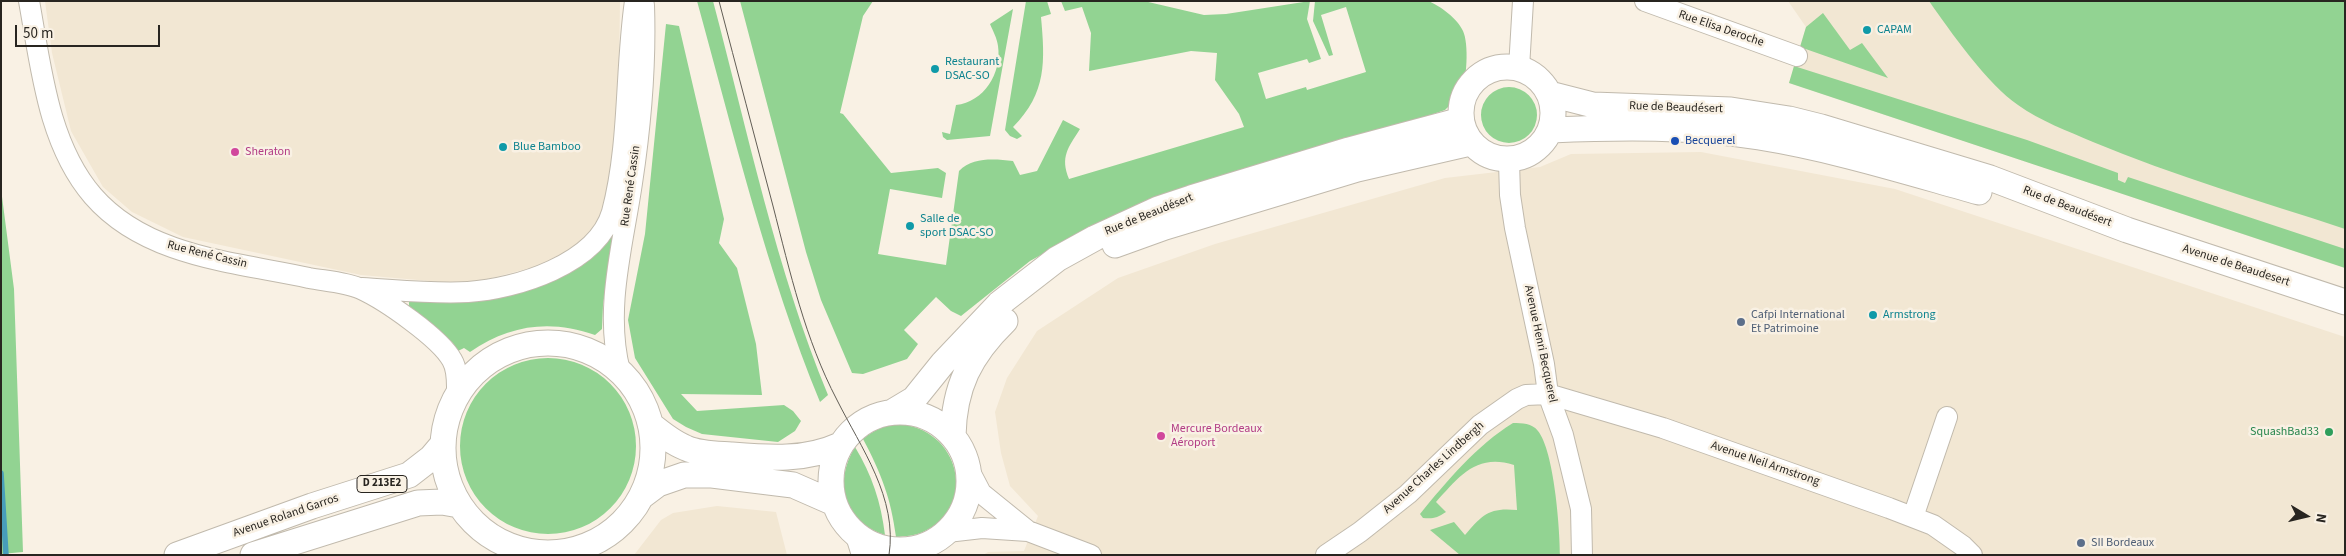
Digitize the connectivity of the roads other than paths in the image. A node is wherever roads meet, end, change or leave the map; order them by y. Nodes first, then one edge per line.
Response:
1 (29, 1) edge
2 (635, 1) edge
3 (644, 1) edge
4 (1523, 1) edge
5 (1645, 1) edge
6 (1797, 56) dead end
7 (1519, 68) junction
8 (1550, 94) junction
9 (1461, 120) junction
10 (1551, 130) junction
11 (1470, 143) junction
12 (1509, 161) junction
13 (2127, 230) junction
14 (360, 288) junction
15 (2345, 302) edge
16 (620, 371) junction
17 (457, 394) junction
18 (1548, 394) junction
19 (894, 411) junction
20 (1948, 417) dead end
21 (651, 425) junction
22 (953, 436) junction
23 (442, 445) junction
24 (840, 445) junction
25 (968, 470) junction
26 (642, 496) junction
27 (834, 503) junction
28 (459, 505) junction
29 (1913, 517) junction
30 (1028, 531) junction
31 (947, 532) junction
32 (226, 537) junction
33 (492, 545) edge
34 (859, 545) edge
35 (919, 551) edge
36 (560, 554) edge
37 (177, 555) edge
38 (189, 555) edge
39 (252, 555) edge
40 (1091, 555) edge
41 (1326, 555) edge
42 (1582, 555) edge
43 (1972, 555) edge

1 - 14 street, Rue René Cassin
2 - 14 street
3 - 16 street, Rue René Cassin
4 - 7 street
5 - 6 street, Rue Elisa Deroche
7 - 8 main road
7 - 9 main road
8 - 10 main road
8 - 13 main road, Rue de Beaudésert
9 - 11 main road
9 - 19 main road, Rue de Beaudésert
10 - 12 main road
10 - 13 main road, Rue de Beaudésert
11 - 12 main road
11 - 22 main road, Rue de Beaudésert
12 - 18 street, Avenue Henri Becquerel
13 - 15 main road, Avenue de Beaudesert
14 - 17 street, Rue René Cassin
16 - 17 main road
16 - 21 main road
17 - 23 main road
18 - 29 street, Avenue Neil Armstrong
18 - 41 street, Avenue Charles Lindbergh
18 - 42 street, Avenue Henri Becquerel
19 - 22 main road
19 - 24 main road
20 - 29 street
21 - 24 main road
21 - 26 main road
22 - 25 main road
23 - 28 main road
23 - 32 main road, Avenue Roland Garros / D 213E2
24 - 27 main road
25 - 30 street
25 - 31 main road
26 - 27 main road
26 - 36 main road
27 - 34 main road
28 - 33 main road
28 - 39 main road, Avenue Roland Garros / D 213E2
29 - 43 street, Avenue Neil Armstrong
30 - 31 street
30 - 40 street
31 - 35 main road
32 - 37 main road, Avenue Roland Garros / D 213E2
32 - 38 street
33 - 36 main road
34 - 35 main road

